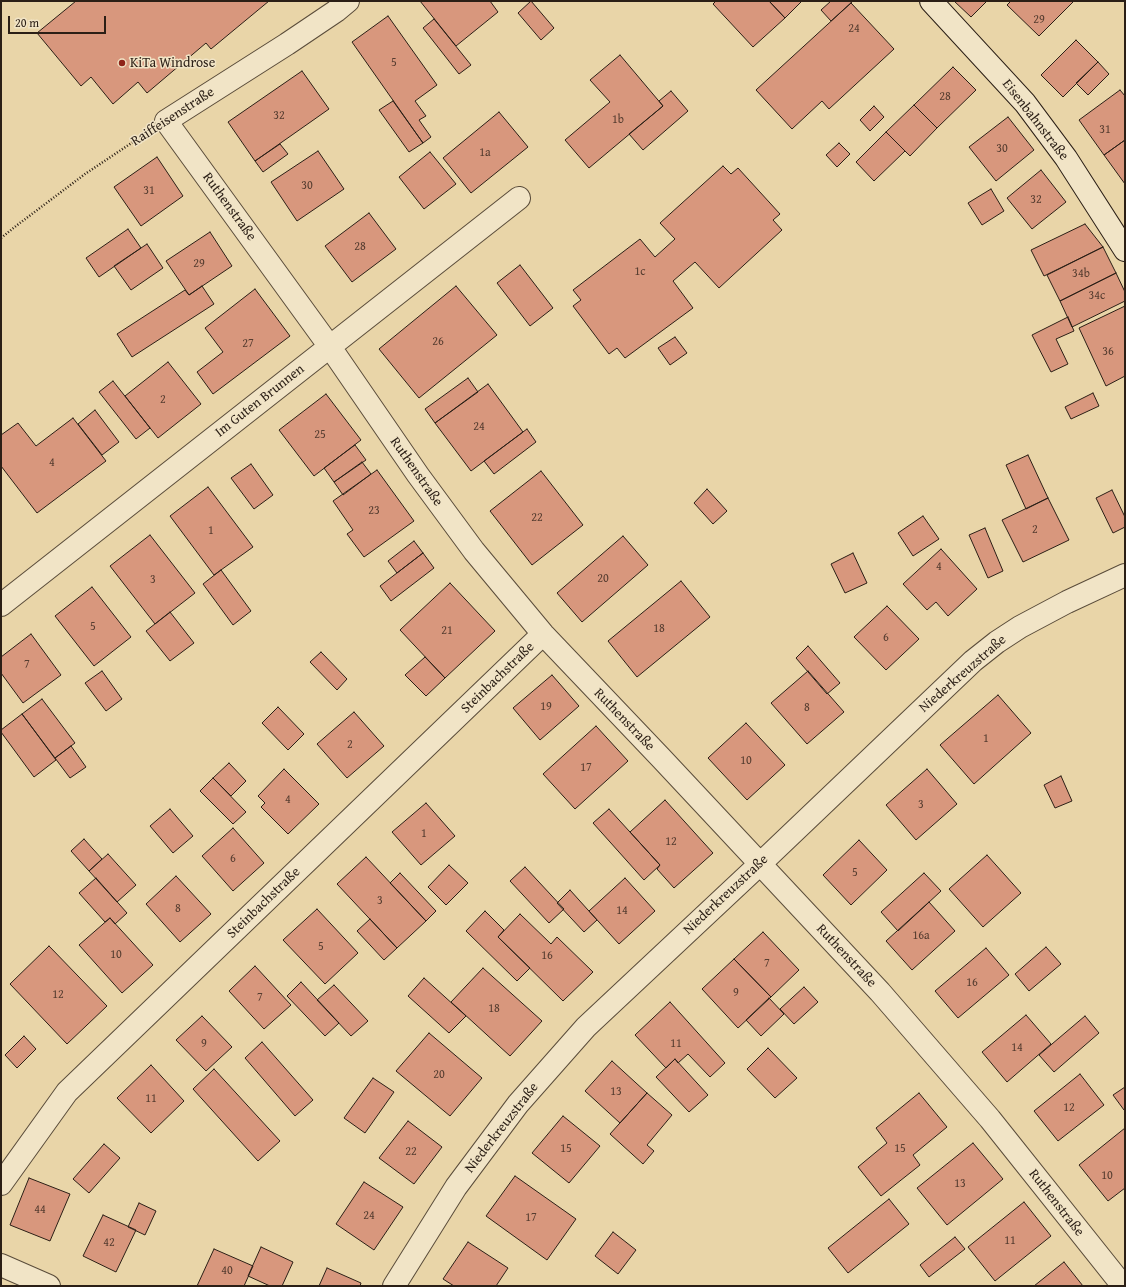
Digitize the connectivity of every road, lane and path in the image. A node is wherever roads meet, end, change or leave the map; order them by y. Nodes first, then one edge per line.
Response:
1 (348, 1) edge
2 (931, 1) edge
3 (166, 121) junction
4 (519, 198) dead end
5 (1, 238) edge
6 (1125, 250) edge
7 (330, 347) junction
8 (1125, 575) edge
9 (1, 605) edge
10 (543, 634) junction
11 (760, 864) junction
12 (1, 1184) edge
13 (1, 1265) edge
14 (49, 1286) edge
15 (394, 1286) edge
16 (1123, 1286) edge

1 - 3 street, Raiffeisenstraße
2 - 6 street, Eisenbahnstraße
3 - 5 path, Raiffeisenstraße
3 - 7 street, Ruthenstraße
4 - 7 street, Im Guten Brunnen
7 - 9 street, Im Guten Brunnen
7 - 10 street, Ruthenstraße
8 - 11 street, Niederkreuzstraße
10 - 11 street, Ruthenstraße
10 - 12 street, Steinbachstraße
11 - 15 street, Niederkreuzstraße
11 - 16 street, Ruthenstraße
13 - 14 street

